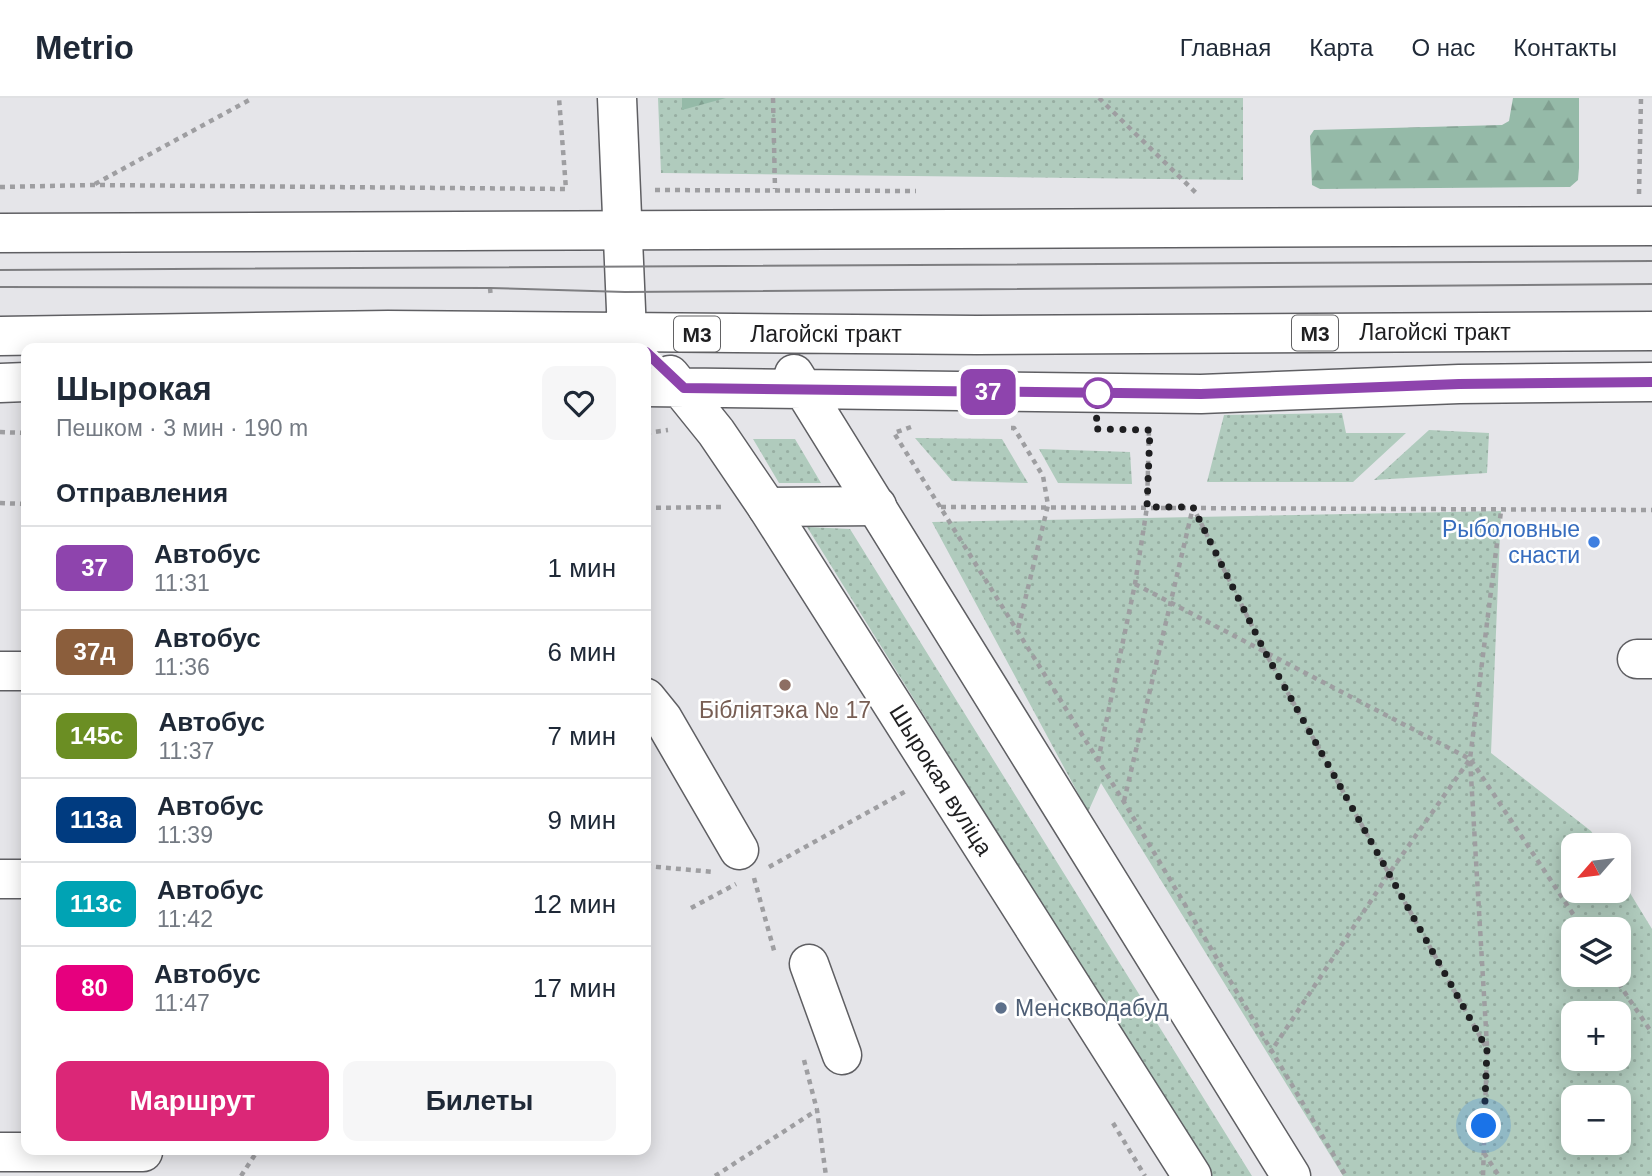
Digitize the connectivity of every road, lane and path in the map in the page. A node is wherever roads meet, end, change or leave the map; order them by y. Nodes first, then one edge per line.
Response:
1 (253, 98) edge
2 (559, 98) edge
3 (617, 98) edge
4 (773, 98) edge
5 (1099, 98) edge
6 (1641, 98) edge
7 (94, 185) junction
8 (0, 187) edge
9 (775, 189) dead end
10 (1199, 196) dead end
11 (1645, 212) edge
12 (623, 229) junction
13 (0, 233) edge
14 (1652, 331) edge
15 (768, 334) junction
16 (0, 336) edge
17 (620, 343) edge
18 (638, 343) edge
19 (651, 343) edge
20 (651, 356) edge
21 (1652, 382) edge
22 (0, 383) edge
23 (21, 383) edge
24 (651, 387) edge
25 (684, 388) junction
26 (804, 390) junction
27 (865, 390) junction
28 (924, 427) dead end
29 (1002, 428) dead end
30 (1014, 428) junction
31 (1028, 428) dead end
32 (1137, 429) dead end
33 (832, 431) junction
34 (0, 432) edge
35 (21, 433) edge
36 (0, 503) edge
37 (21, 504) edge
38 (1048, 505) junction
39 (877, 506) junction
40 (725, 507) dead end
41 (767, 507) junction
42 (940, 507) junction
43 (1147, 507) junction
44 (1193, 507) junction
45 (651, 508) edge
46 (1652, 510) edge
47 (1501, 511) junction
48 (1135, 584) junction
49 (1171, 602) junction
50 (1018, 629) junction
51 (1265, 652) junction
52 (0, 671) edge
53 (21, 671) edge
54 (651, 704) edge
55 (1470, 759) junction
56 (1098, 762) junction
57 (908, 790) dead end
58 (1124, 802) junction
59 (732, 862) joint
60 (651, 866) edge
61 (1390, 872) junction
62 (0, 879) edge
63 (21, 879) edge
64 (691, 908) dead end
65 (1575, 917) edge
66 (809, 964) dead end
67 (1621, 987) edge
68 (1652, 1033) edge
69 (1487, 1049) junction
70 (1270, 1053) junction
71 (842, 1055) dead end
72 (817, 1110) dead end
73 (0, 1152) edge
74 (21, 1152) edge
75 (1483, 1152) junction
76 (255, 1155) edge
77 (1346, 1175) edge
78 (241, 1176) edge
79 (715, 1176) edge
80 (1192, 1176) edge
81 (1291, 1176) edge
82 (1483, 1176) edge
83 (1499, 1176) edge

1 - 7 path
2 - 7 path
3 - 12 main road
4 - 9 path
5 - 10 path
6 - 11 path
7 - 8 path
11 - 12 main road
12 - 13 main road
12 - 18 main road
14 - 15 main road, Лагойскі тракт / М3
15 - 19 main road, Лагойскі тракт / М3
15 - 26 main road
16 - 17 main road, Лагойскі тракт / М3
20 - 25 main road, Шырокая вуліца
21 - 27 main road
22 - 23 main road
24 - 25 main road
25 - 26 main road
25 - 41 main road, Шырокая вуліца
26 - 27 main road
26 - 33 main road
27 - 33 main road
28 - 42 path
29 - 30 path
30 - 31 path
30 - 38 path
32 - 43 path
33 - 39 main road
34 - 35 path
36 - 37 path
38 - 42 path
38 - 43 path
38 - 50 path
39 - 41 main road
39 - 81 main road
40 - 45 path
41 - 80 main road, Шырокая вуліца
42 - 50 path
43 - 44 path
43 - 48 path
44 - 47 path
44 - 49 path
44 - 51 path
46 - 47 path
47 - 55 path
48 - 49 path
48 - 56 path
49 - 51 path
49 - 58 path
50 - 56 path
51 - 55 path
51 - 61 path
52 - 53 main road
54 - 59 main road
55 - 61 path
55 - 65 path
55 - 69 path
56 - 58 path
57 - 64 path
58 - 70 path
59 - 60 path
61 - 69 path
61 - 70 path
62 - 63 main road
66 - 71 main road
67 - 68 path
69 - 75 path
70 - 77 path
72 - 79 path
73 - 74 main road
75 - 82 path
75 - 83 path
76 - 78 path

